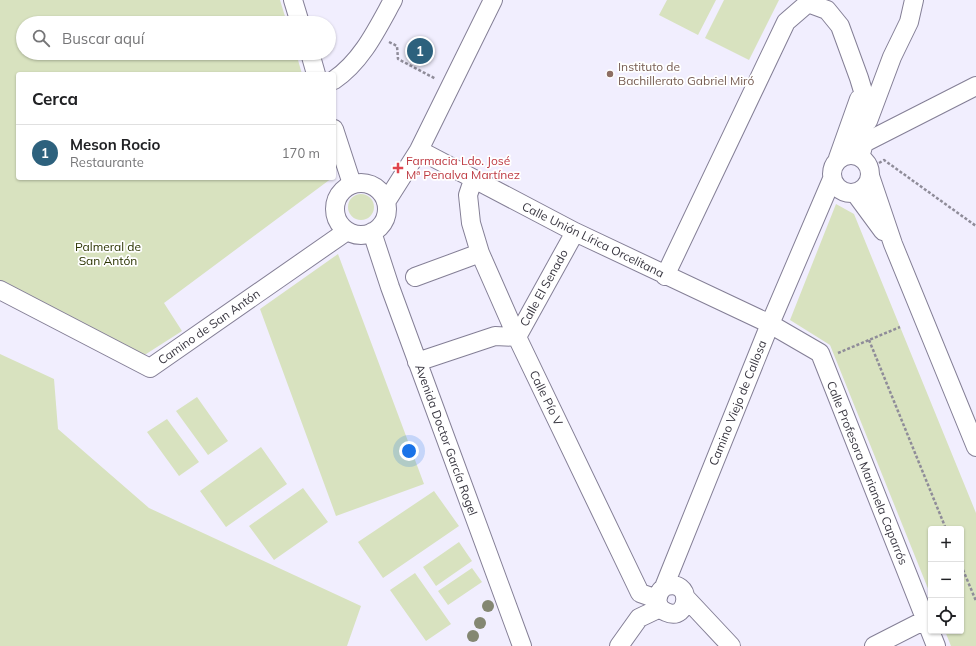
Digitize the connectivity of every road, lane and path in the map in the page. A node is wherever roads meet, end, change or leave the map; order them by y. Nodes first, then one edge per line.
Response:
1 (293, 0) edge
2 (393, 0) edge
3 (914, 0) edge
4 (489, 1) edge
5 (298, 16) edge
6 (374, 34) junction
7 (892, 57) junction
8 (312, 60) edge
9 (315, 72) edge
10 (336, 78) edge
11 (860, 84) junction
12 (976, 86) edge
13 (450, 87) junction
14 (336, 135) edge
15 (418, 150) junction
16 (866, 155) junction
17 (840, 159) junction
18 (832, 179) junction
19 (472, 180) junction
20 (352, 184) junction
21 (850, 193) junction
22 (386, 202) junction
23 (815, 219) junction
24 (976, 226) edge
25 (347, 231) junction
26 (372, 232) junction
27 (575, 232) junction
28 (893, 244) junction
29 (480, 253) junction
30 (665, 276) junction
31 (415, 277) dead end
32 (0, 290) edge
33 (770, 324) junction
34 (900, 327) dead end
35 (517, 337) junction
36 (869, 340) junction
37 (834, 354) dead end
38 (417, 362) junction
39 (976, 447) edge
40 (945, 526) edge
41 (964, 571) edge
42 (660, 598) junction
43 (686, 598) junction
44 (976, 601) edge
45 (925, 620) junction
46 (522, 646) edge
47 (619, 646) edge
48 (731, 646) edge
49 (874, 646) edge
50 (936, 646) edge

1 - 5 street
2 - 6 street
3 - 7 street
4 - 13 street
6 - 10 street
6 - 13 path
7 - 11 street
7 - 16 street
8 - 9 street
11 - 16 street
11 - 17 street
11 - 30 street
12 - 16 street
13 - 15 street
14 - 20 street
15 - 19 street, Calle Unión Lírica Orcelitana
15 - 22 street
16 - 17 street
16 - 21 street
16 - 24 path
16 - 28 street
17 - 18 street
18 - 21 street
18 - 23 street, Camino Viejo de Callosa
19 - 27 street, Calle Unión Lírica Orcelitana
19 - 29 street, Calle Pío V
20 - 22 street
20 - 25 street
21 - 23 street, Camino Viejo de Callosa
21 - 28 street
22 - 26 street
23 - 33 street, Camino Viejo de Callosa
25 - 26 street
25 - 32 street, Camino de San Antón
26 - 38 street, Avenida Doctor García Rogel
27 - 30 street, Calle Unión Lírica Orcelitana
27 - 35 street, Calle El Senado
28 - 39 street
29 - 31 street
29 - 35 street, Calle Pío V
30 - 33 street, Calle Unión Lírica Orcelitana
33 - 42 street, Camino Viejo de Callosa
33 - 45 street, Calle Profesora Marianela Caparrós
34 - 36 path
35 - 38 street, Calle El Senado
35 - 42 street, Calle Pío V
36 - 37 path
36 - 40 path
38 - 46 street, Avenida Doctor García Rogel
41 - 44 path
42 - 43 street
42 - 43 street
42 - 47 street
43 - 48 street
45 - 49 street
45 - 50 street, Calle Profesora Marianela Caparrós

